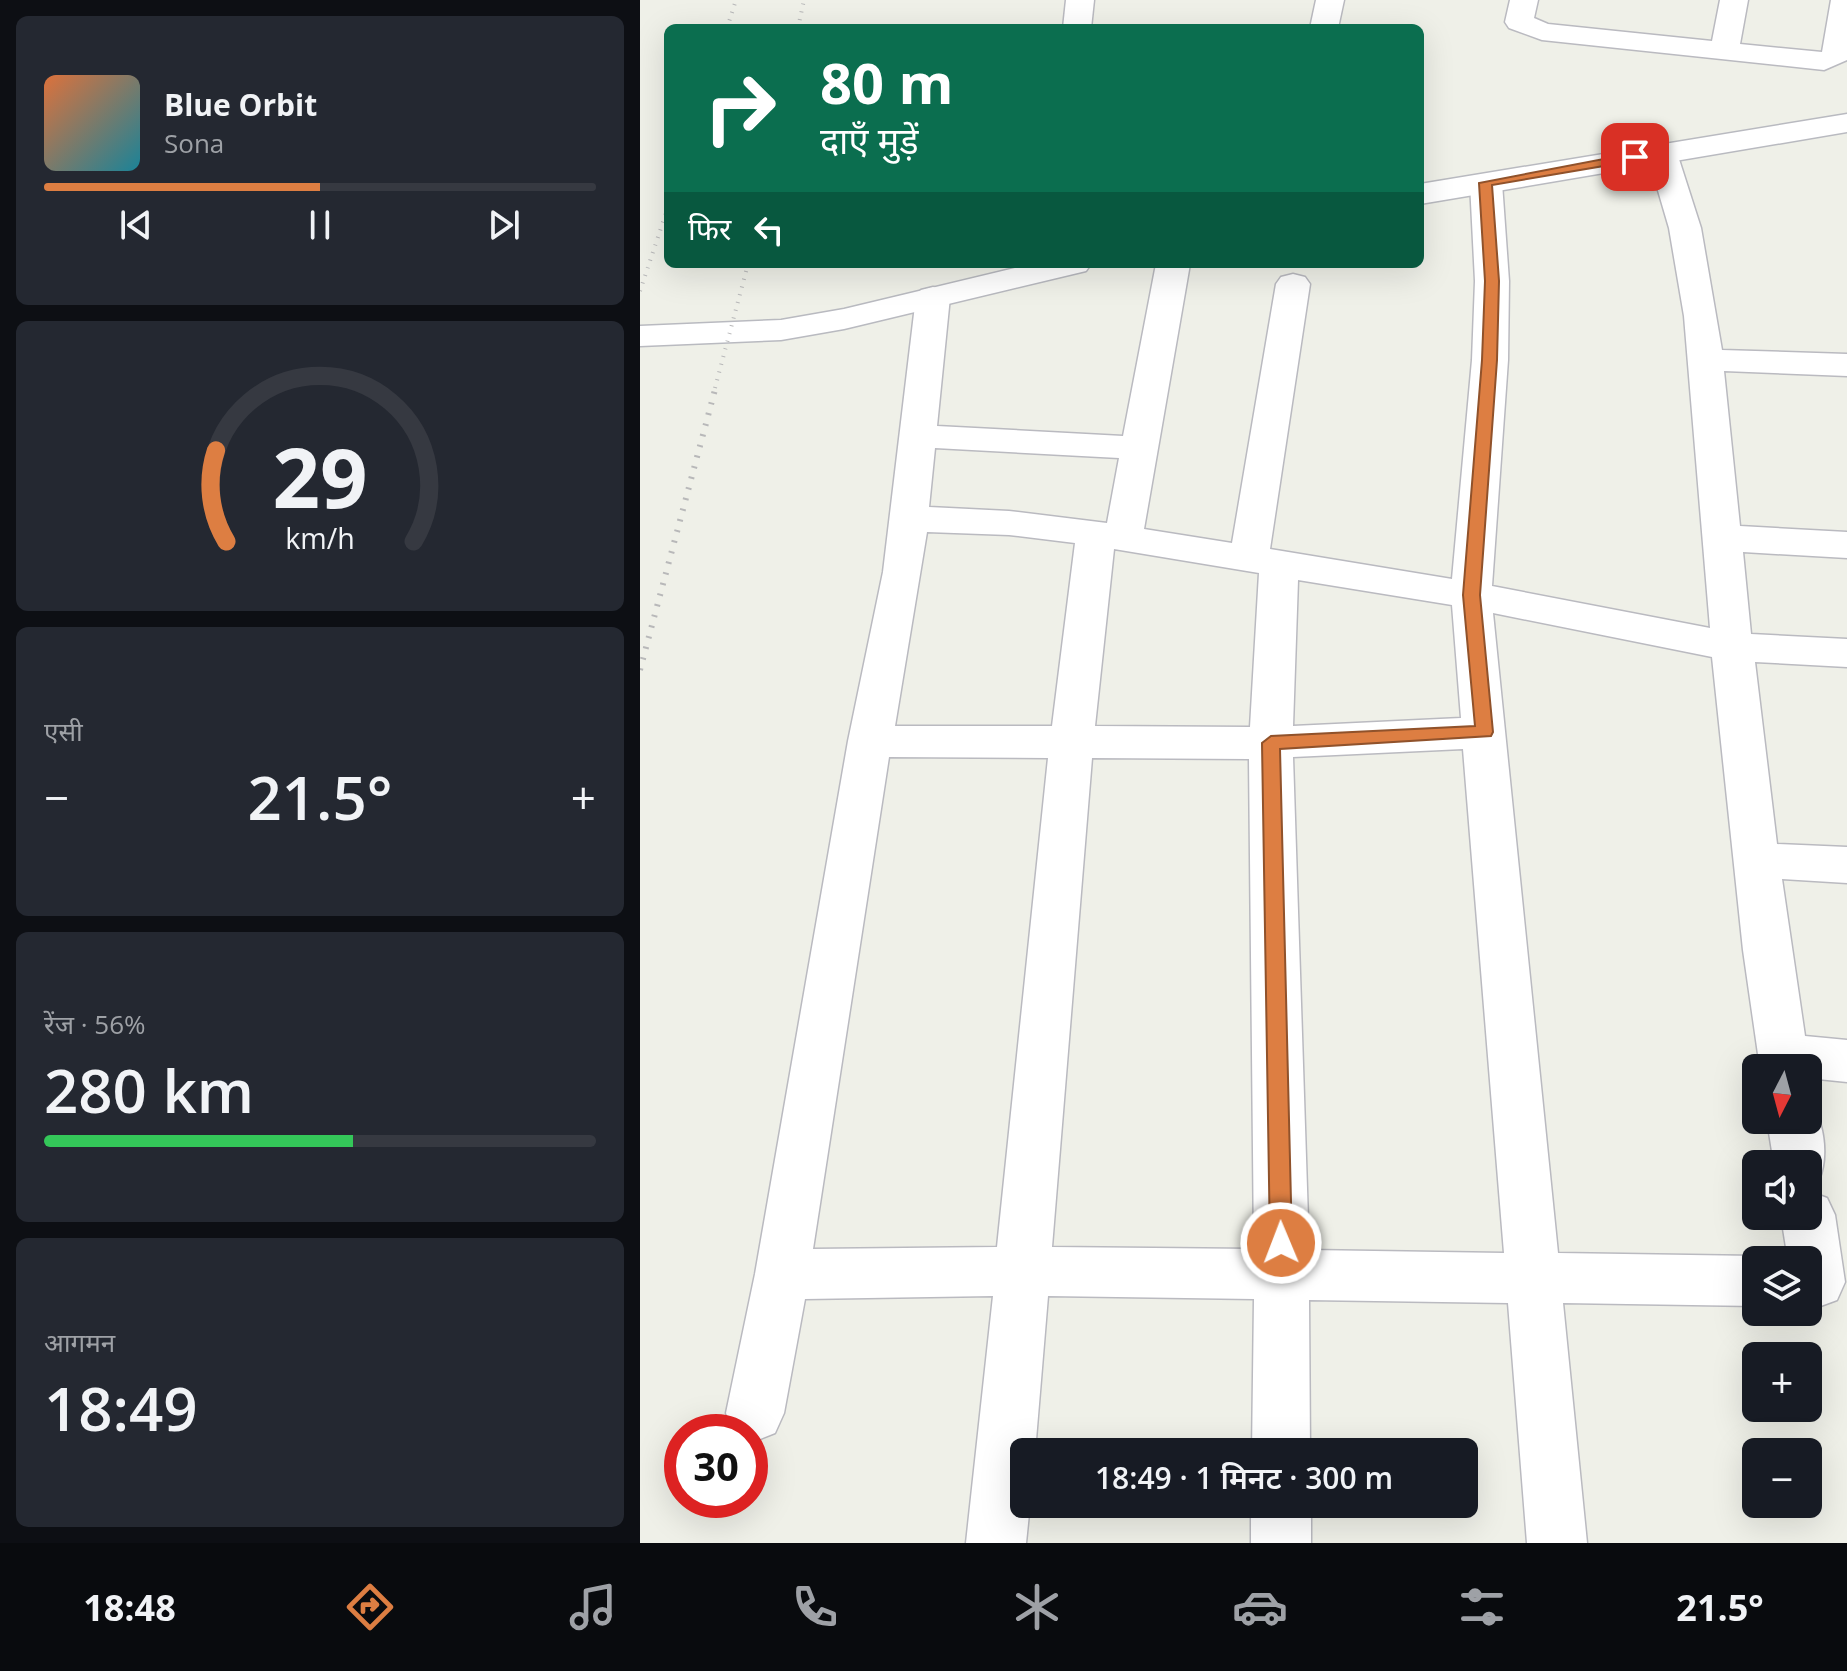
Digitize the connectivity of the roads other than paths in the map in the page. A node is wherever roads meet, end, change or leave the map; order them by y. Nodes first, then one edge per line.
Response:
1 (1080, 0) edge
2 (1330, 0) edge
3 (1524, 0) edge
4 (1734, 0) edge
5 (1845, 0) edge
6 (1077, 24) edge
7 (1325, 24) edge
8 (1842, 49) edge
9 (1724, 51) junction
10 (1847, 123) edge
11 (1662, 153) junction
12 (1486, 183) junction
13 (1424, 193) edge
14 (1057, 268) edge
15 (1172, 268) edge
16 (1293, 284) dead end
17 (933, 297) junction
18 (640, 336) edge
19 (1706, 360) junction
20 (1847, 365) edge
21 (918, 436) junction
22 (1140, 448) junction
23 (909, 519) junction
24 (1109, 536) junction
25 (1720, 538) junction
26 (1847, 545) edge
27 (1264, 561) junction
28 (1471, 595) junction
29 (1732, 647) junction
30 (1847, 653) edge
31 (1484, 732) junction
32 (870, 741) junction
33 (1068, 742) junction
34 (1271, 743) junction
35 (1756, 860) junction
36 (1847, 865) edge
37 (1783, 1054) edge
38 (1822, 1061) edge
39 (1847, 1061) edge
40 (1812, 1230) edge
41 (1025, 1271) junction
42 (782, 1274) junction
43 (1282, 1275) junction
44 (1534, 1279) junction
45 (1742, 1281) edge
46 (1824, 1282) edge
47 (755, 1413) dead end
48 (1281, 1438) edge
49 (1281, 1518) edge
50 (996, 1543) edge
51 (1281, 1543) edge
52 (1557, 1543) edge

1 - 6 street
2 - 7 street
3 - 9 street
4 - 9 street
5 - 8 street
8 - 9 street
10 - 11 street
11 - 12 street
11 - 19 street
12 - 13 street
12 - 28 street
14 - 17 street
15 - 22 street
16 - 27 street
17 - 18 street
17 - 21 street
19 - 20 street
19 - 25 street
21 - 22 street
21 - 23 street
22 - 24 street
23 - 24 street
23 - 32 street
24 - 27 street
24 - 33 street
25 - 26 street
25 - 29 street
27 - 28 street
27 - 34 street
28 - 29 street
28 - 31 street
29 - 30 street
29 - 35 street
31 - 34 street
31 - 44 street
32 - 33 street
32 - 42 street
33 - 34 street
33 - 41 street
34 - 43 street
35 - 36 street
35 - 37 street
38 - 39 street
40 - 46 street
41 - 42 street
41 - 43 street
41 - 50 street
42 - 47 street
43 - 44 street
43 - 48 street
44 - 45 street
44 - 52 street
49 - 51 street

